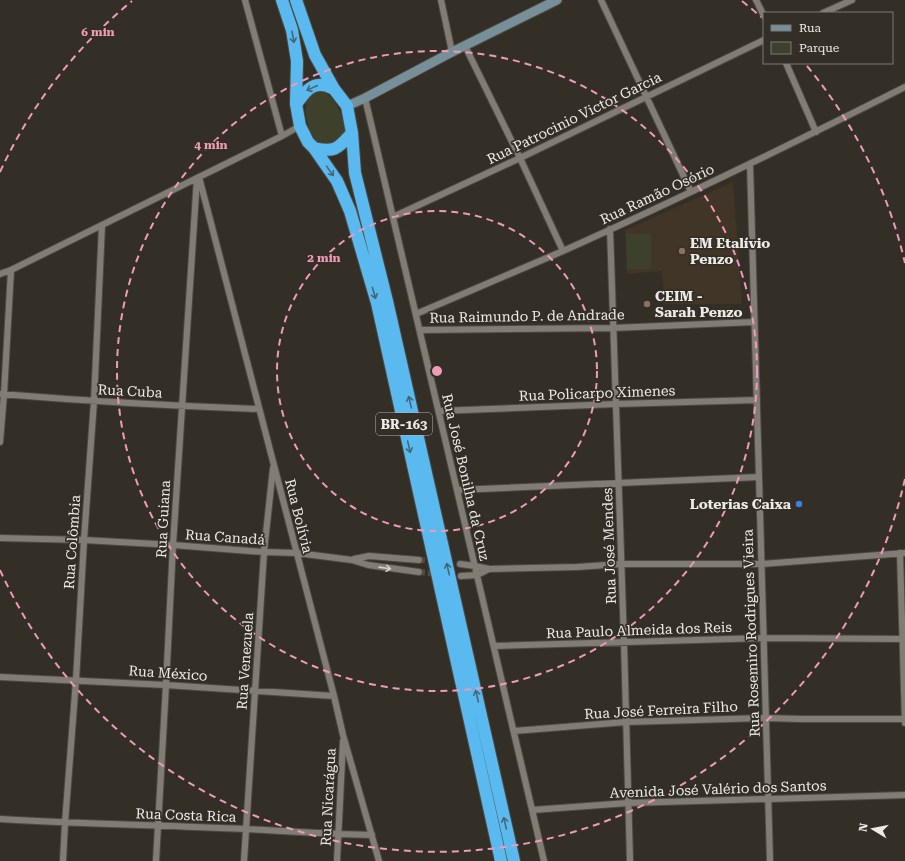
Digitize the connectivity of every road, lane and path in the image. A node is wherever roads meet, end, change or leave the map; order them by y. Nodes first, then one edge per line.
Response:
1 (246, 0) edge
2 (282, 0) edge
3 (296, 0) edge
4 (441, 0) edge
5 (557, 0) edge
6 (601, 0) edge
7 (756, 0) edge
8 (852, 0) edge
9 (825, 12) edge
10 (763, 14) edge
11 (763, 40) edge
12 (465, 46) junction
13 (452, 52) junction
14 (786, 64) edge
15 (905, 87) edge
16 (334, 88) junction
17 (646, 97) junction
18 (365, 98) junction
19 (296, 104) junction
20 (347, 106) junction
21 (300, 126) junction
22 (816, 132) junction
23 (352, 133) junction
24 (282, 136) junction
25 (314, 148) junction
26 (520, 158) junction
27 (750, 164) junction
28 (198, 177) junction
29 (691, 192) junction
30 (393, 217) junction
31 (102, 225) junction
32 (610, 229) junction
33 (563, 251) junction
34 (11, 270) junction
35 (0, 274) edge
36 (416, 314) junction
37 (754, 322) junction
38 (613, 328) junction
39 (420, 330) junction
40 (2, 394) edge
41 (757, 400) junction
42 (94, 401) junction
43 (616, 404) junction
44 (182, 406) junction
45 (259, 409) junction
46 (439, 411) junction
47 (0, 442) edge
48 (274, 463) junction
49 (759, 477) junction
50 (618, 483) junction
51 (457, 490) junction
52 (0, 538) edge
53 (84, 540) junction
54 (173, 546) junction
55 (264, 552) junction
56 (296, 553) junction
57 (902, 553) edge
58 (352, 560) junction
59 (419, 560) tunnel mouth
60 (460, 564) dead end
61 (621, 564) junction
62 (762, 564) junction
63 (475, 566) junction
64 (489, 569) junction
65 (419, 572) tunnel mouth
66 (477, 575) junction
67 (460, 576) dead end
68 (764, 638) junction
69 (904, 639) edge
70 (624, 642) junction
71 (494, 646) junction
72 (0, 677) edge
73 (76, 680) junction
74 (166, 685) junction
75 (256, 691) junction
76 (334, 696) junction
77 (766, 718) junction
78 (905, 719) edge
79 (626, 722) junction
80 (905, 723) edge
81 (514, 731) junction
82 (343, 735) junction
83 (905, 795) edge
84 (769, 799) junction
85 (628, 803) junction
86 (532, 810) junction
87 (0, 819) edge
88 (65, 823) junction
89 (158, 826) junction
90 (246, 829) junction
91 (339, 834) junction
92 (372, 836) junction
93 (63, 861) edge
94 (156, 861) edge
95 (244, 861) edge
96 (337, 861) edge
97 (378, 861) edge
98 (501, 861) edge
99 (514, 861) edge
100 (544, 861) edge
101 (630, 861) edge
102 (770, 861) edge

1 - 24 street
2 -> 19 highway, BR-163
3 - 16 highway, BR-163
4 - 13 street
5 - 12 street
6 - 17 street
7 - 10 street
8 - 9 street
11 - 17 street, Rua Patrocinio Victor Garcia
12 - 13 street
12 - 26 street
13 - 18 street
14 - 22 street
15 - 22 street, Rua Ramão Osório
16 -> 19 highway
16 - 20 highway, BR-163
17 - 26 street, Rua Patrocinio Victor Garcia
17 - 29 street
18 - 20 street
18 - 30 street, Rua José Bonilha da Cruz
19 - 21 highway, BR-163
20 - 23 highway, BR-163
21 - 24 street
21 - 25 highway, BR-163
22 - 27 street, Rua Ramão Osório
23 - 25 highway
99 -> 23 highway, BR-163
24 - 28 street
25 -> 98 highway, BR-163
26 - 30 street, Rua Patrocinio Victor Garcia
26 - 33 street
27 - 29 street, Rua Ramão Osório
27 - 37 street, Rua Rosemiro Rodrigues Vieira
28 - 31 street
28 - 44 street, Rua Guiana
28 - 45 street, Rua Bolívia
29 - 32 street, Rua Ramão Osório
30 - 36 street, Rua José Bonilha da Cruz
31 - 34 street
31 - 42 street, Rua Colômbia
32 - 33 street, Rua Ramão Osório
32 - 38 street, Rua José Mendes
33 - 36 street, Rua Ramão Osório
34 - 35 street
34 - 40 street
36 - 39 street, Rua José Bonilha da Cruz
37 - 38 street, Rua Raimundo P. de Andrade
37 - 41 street, Rua Rosemiro Rodrigues Vieira
38 - 39 street, Rua Raimundo P. de Andrade
38 - 43 street, Rua José Mendes
39 - 46 street, Rua José Bonilha da Cruz
40 - 42 street, Rua Cuba
40 - 47 street
41 - 43 street, Rua Policarpo Ximenes
41 - 49 street, Rua Rosemiro Rodrigues Vieira
42 - 44 street, Rua Cuba
42 - 53 street, Rua Colômbia
43 - 46 street, Rua Policarpo Ximenes
43 - 50 street, Rua José Mendes
44 - 45 street, Rua Cuba
44 - 54 street, Rua Guiana
45 - 48 street, Rua Bolívia
46 - 51 street, Rua José Bonilha da Cruz
48 - 55 street, Rua Venezuela
48 - 56 street, Rua Bolívia
49 - 50 street
49 - 62 street, Rua Rosemiro Rodrigues Vieira
50 - 51 street
50 - 61 street, Rua José Mendes
51 - 63 street, Rua José Bonilha da Cruz
52 - 53 street, Rua Canadá
53 - 54 street, Rua Canadá
53 - 73 street, Rua Colômbia
54 - 55 street, Rua Canadá
54 - 74 street, Rua Guiana
55 - 56 street, Rua Canadá
55 - 75 street, Rua Venezuela
56 - 58 street, Rua Canadá
56 - 76 street, Rua Bolívia
57 - 62 street
57 - 69 street
58 - 59 street
58 -> 65 street
60 - 63 street
61 - 62 street
61 - 64 street
61 - 70 street, Rua José Mendes
62 - 68 street, Rua Rosemiro Rodrigues Vieira
63 - 64 street
63 - 66 street, Rua José Bonilha da Cruz
64 - 66 street
66 - 67 street
66 - 71 street, Rua José Bonilha da Cruz
68 - 69 street, Rua Paulo Almeida dos Reis
68 - 70 street, Rua Paulo Almeida dos Reis
68 - 77 street, Rua Rosemiro Rodrigues Vieira
69 - 78 street
70 - 71 street, Rua Paulo Almeida dos Reis
70 - 79 street, Rua José Mendes
71 - 81 street, Rua José Bonilha da Cruz
72 - 73 street, Rua México
73 - 74 street, Rua México
73 - 88 street, Rua Colômbia
74 - 75 street, Rua México
74 - 89 street, Rua Guiana
75 - 76 street, Rua México
75 - 90 street, Rua Venezuela
76 - 82 street, Rua Bolívia
77 - 78 street, Rua José Ferreira Filho
77 - 79 street, Rua José Ferreira Filho
77 - 84 street, Rua Rosemiro Rodrigues Vieira
78 - 80 street
79 - 81 street, Rua José Ferreira Filho
79 - 85 street, Rua José Mendes
81 - 86 street, Rua José Bonilha da Cruz
82 - 91 street, Rua Nicarágua
82 - 92 street, Rua Bolívia
83 - 84 street, Avenida José Valério dos Santos
84 - 85 street, Avenida José Valério dos Santos
84 - 102 street, Rua Rosemiro Rodrigues Vieira
85 - 86 street, Avenida José Valério dos Santos
85 - 101 street, Rua José Mendes
86 - 100 street, Rua José Bonilha da Cruz
87 - 88 street, Rua Costa Rica
88 - 89 street, Rua Costa Rica
88 - 93 street, Rua Colômbia
89 - 90 street, Rua Costa Rica
89 - 94 street, Rua Guiana
90 - 91 street, Rua Costa Rica
90 - 95 street, Rua Venezuela
91 - 92 street, Rua Costa Rica
91 - 96 street, Rua Nicarágua
92 - 97 street, Rua Bolívia

